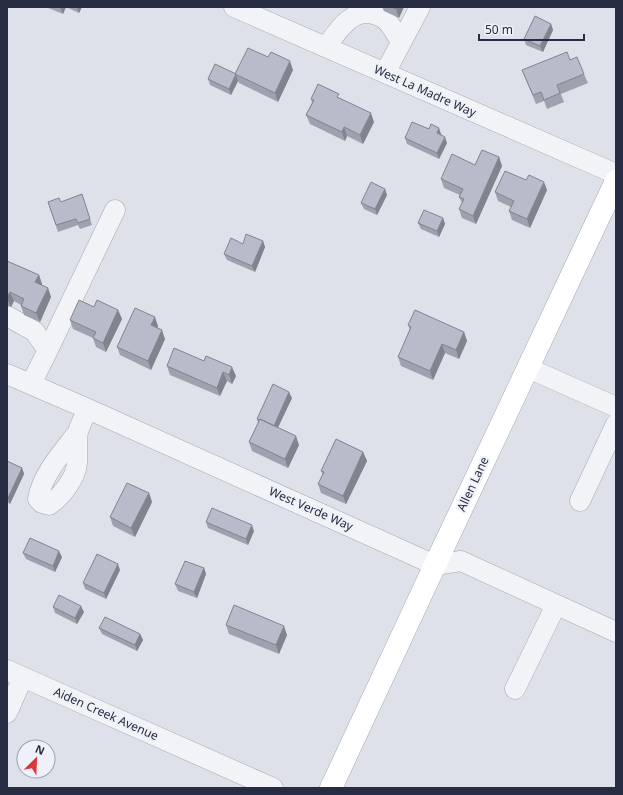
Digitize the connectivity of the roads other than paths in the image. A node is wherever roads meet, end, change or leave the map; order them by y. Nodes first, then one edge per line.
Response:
1 (234, 7) edge
2 (420, 7) edge
3 (401, 42) junction
4 (326, 47) junction
5 (385, 73) junction
6 (616, 174) edge
7 (616, 182) edge
8 (115, 210) dead end
9 (7, 316) edge
10 (48, 350) junction
11 (528, 368) junction
12 (7, 374) edge
13 (31, 384) junction
14 (616, 407) edge
15 (88, 409) junction
16 (616, 424) edge
17 (78, 432) dead end
18 (580, 502) dead end
19 (435, 565) junction
20 (556, 605) junction
21 (616, 632) edge
22 (15, 674) edge
23 (515, 689) dead end
24 (7, 713) edge
25 (273, 788) edge
26 (331, 788) edge

1 - 4 street, West La Madre Way
2 - 3 street
3 - 4 street
3 - 5 street
4 - 5 street, West La Madre Way
5 - 6 street, West La Madre Way
7 - 11 main road, Allen Lane
8 - 10 street
9 - 10 street
10 - 13 street
11 - 14 street
11 - 19 main road, Allen Lane
12 - 13 street, West Verde Way
13 - 15 street, West Verde Way
15 - 17 street
15 - 19 street, West Verde Way
16 - 18 street
19 - 20 street
19 - 26 main road, Allen Lane
20 - 21 street
20 - 23 street
22 - 24 street
22 - 25 street, Aiden Creek Avenue

